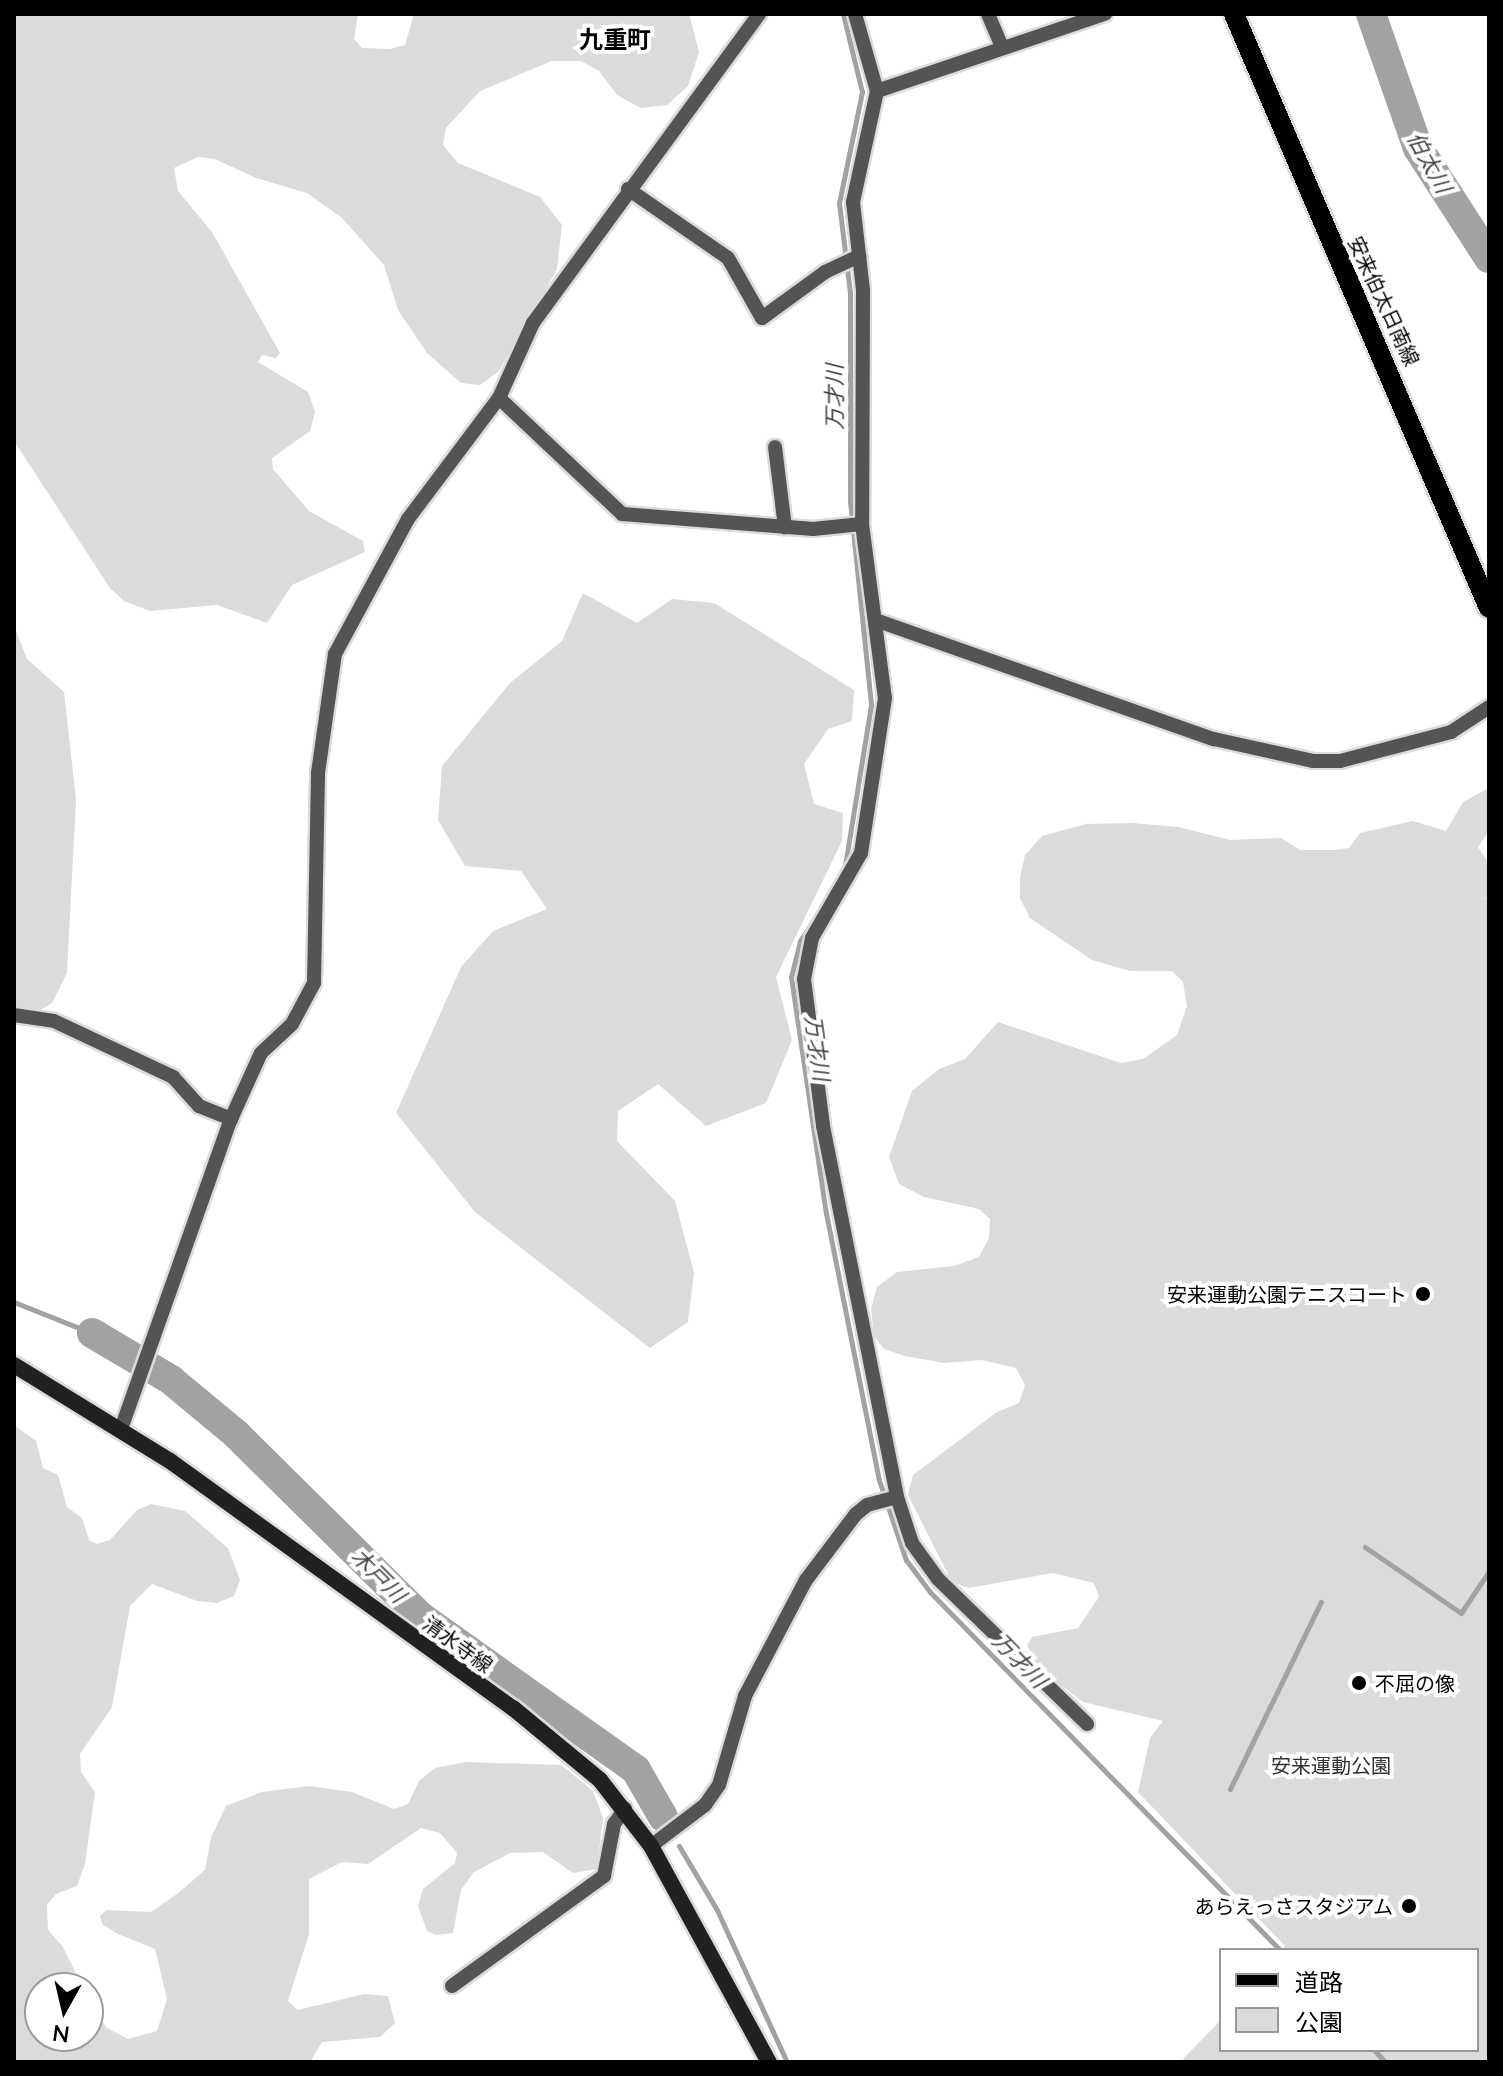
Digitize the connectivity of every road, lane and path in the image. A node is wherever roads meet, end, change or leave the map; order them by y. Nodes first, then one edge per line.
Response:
1 (759, 14) edge
2 (855, 14) edge
3 (988, 14) edge
4 (1105, 14) edge
5 (1234, 14) edge
6 (1001, 45) junction
7 (877, 91) junction
8 (628, 189) junction
9 (848, 261) junction
10 (499, 398) junction
11 (775, 447) dead end
12 (862, 524) junction
13 (785, 527) junction
14 (1489, 608) edge
15 (878, 621) junction
16 (1489, 707) edge
17 (14, 1015) edge
18 (231, 1119) junction
19 (14, 1365) edge
20 (121, 1429) junction
21 (897, 1497) junction
22 (1087, 1724) dead end
23 (625, 1809) junction
24 (651, 1846) junction
25 (452, 1986) dead end
26 (769, 2062) edge

1 - 8 street
2 - 7 street
3 - 6 street
4 - 6 street
5 - 14 main road, 安来伯太日南線
6 - 7 street
7 - 9 street
8 - 9 street
8 - 10 street
9 - 12 street
10 - 13 street
10 - 18 street
11 - 13 street
12 - 13 street
12 - 15 street
15 - 16 street
15 - 21 street
17 - 18 street
18 - 20 street
19 - 20 main road, 清水寺線
20 - 23 main road, 清水寺線
21 - 22 street
21 - 24 street
23 - 24 main road, 清水寺線
23 - 25 street
24 - 26 main road, 清水寺線

